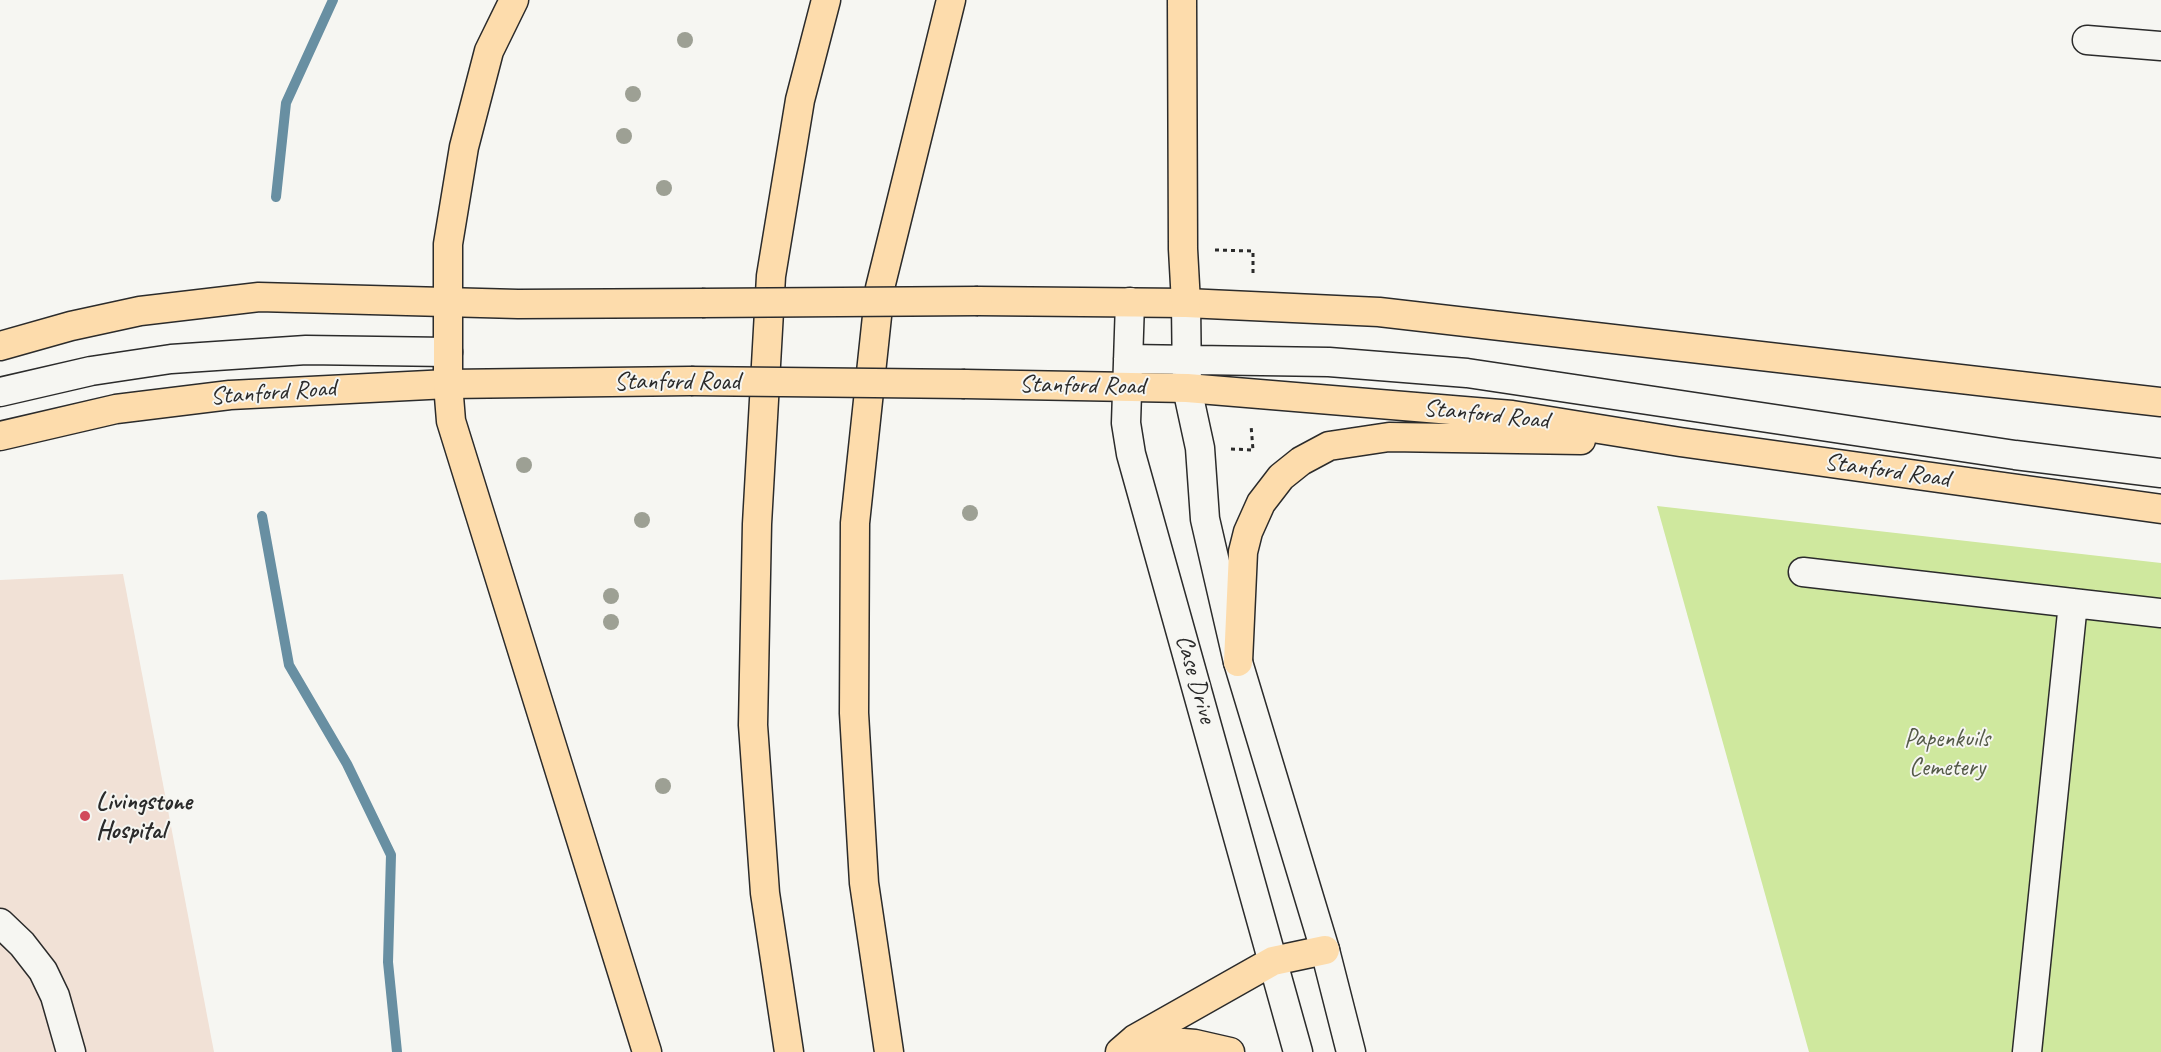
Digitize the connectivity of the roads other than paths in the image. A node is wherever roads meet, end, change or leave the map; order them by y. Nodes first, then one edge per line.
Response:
1 (514, 0) edge
2 (826, 0) edge
3 (951, 0) edge
4 (1182, 0) edge
5 (2088, 40) dead end
6 (2161, 46) edge
7 (449, 301) junction
8 (1130, 302) junction
9 (1186, 303) junction
10 (0, 346) edge
11 (448, 352) junction
12 (1128, 359) junction
13 (1187, 359) junction
14 (448, 384) junction
15 (1127, 387) junction
16 (1187, 388) junction
17 (0, 392) edge
18 (2161, 402) edge
19 (0, 436) edge
20 (1680, 442) junction
21 (2161, 473) edge
22 (2161, 509) edge
23 (1803, 572) dead end
24 (2073, 603) junction
25 (2161, 613) edge
26 (1238, 662) junction
27 (0, 923) edge
28 (1325, 950) junction
29 (1273, 961) junction
30 (1128, 1045) edge
31 (71, 1052) edge
32 (648, 1052) edge
33 (789, 1052) edge
34 (889, 1052) edge
35 (1230, 1052) edge
36 (1298, 1052) edge
37 (1351, 1052) edge
38 (2027, 1052) edge

1 - 7 main road
2 - 33 main road
3 - 34 main road
4 - 9 main road
5 - 6 street
7 - 8 main road, bridge
7 - 10 main road
7 - 11 main road
8 - 9 main road
8 - 12 street, Case Drive
9 - 13 street, Case Drive
9 - 18 main road
11 - 14 main road
11 - 17 street
12 - 13 street
12 - 15 street, Case Drive
13 - 16 street, Case Drive
13 - 21 street
14 - 15 main road, Stanford Road, bridge
14 - 19 main road, Stanford Road
14 - 32 main road
15 - 16 main road, Stanford Road
15 - 29 street, Case Drive
16 - 20 main road, Stanford Road
16 - 26 street, Case Drive
20 - 22 main road, Stanford Road
20 - 26 main road
23 - 24 street
24 - 25 street
24 - 38 street
26 - 28 street, Case Drive
27 - 31 street
28 - 29 main road
28 - 37 street, Case Drive
29 - 30 main road
29 - 36 street, Case Drive
30 - 35 main road

